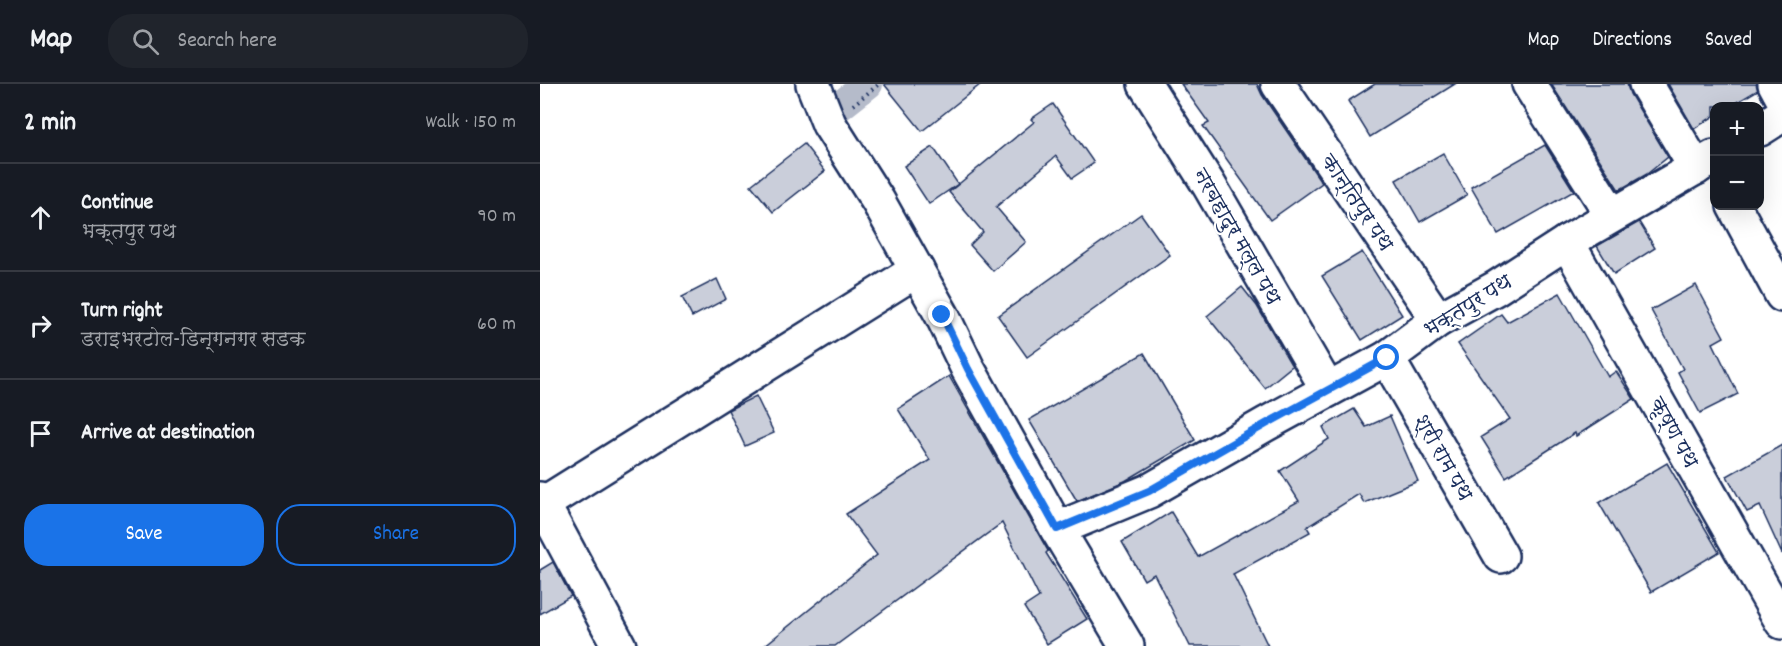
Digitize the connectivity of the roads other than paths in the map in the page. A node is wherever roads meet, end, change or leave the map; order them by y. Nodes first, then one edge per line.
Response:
1 (813, 84) edge
2 (1145, 84) edge
3 (1278, 84) edge
4 (1529, 84) edge
5 (1646, 84) edge
6 (1774, 84) edge
7 (1782, 97) edge
8 (1782, 115) edge
9 (1764, 126) edge
10 (1709, 164) edge
11 (1736, 210) edge
12 (1612, 215) junction
13 (1567, 242) junction
14 (917, 270) junction
15 (1782, 295) edge
16 (1438, 320) junction
17 (1387, 358) junction
18 (1328, 390) junction
19 (541, 501) edge
20 (1057, 529) junction
21 (1501, 556) dead end
22 (1782, 622) edge
23 (619, 646) edge
24 (1127, 646) edge

1 - 14 street
2 - 18 street, नरबहादुर मल्ल पथ
3 - 16 street, कान्तिपुर पथ
4 - 12 street
5 - 10 street
6 - 7 street
8 - 9 street
10 - 12 street, भक्तपुर पथ
11 - 15 street
12 - 13 street, भक्तपुर पथ
13 - 16 street, भक्तपुर पथ
13 - 22 street, कृष्ण पथ
14 - 19 street
14 - 20 street
16 - 17 street, भक्तपुर पथ
17 - 18 street, भक्तपुर पथ
17 - 21 street, श्री राम पथ
18 - 20 street, भक्तपुर पथ
19 - 23 street
20 - 24 street

